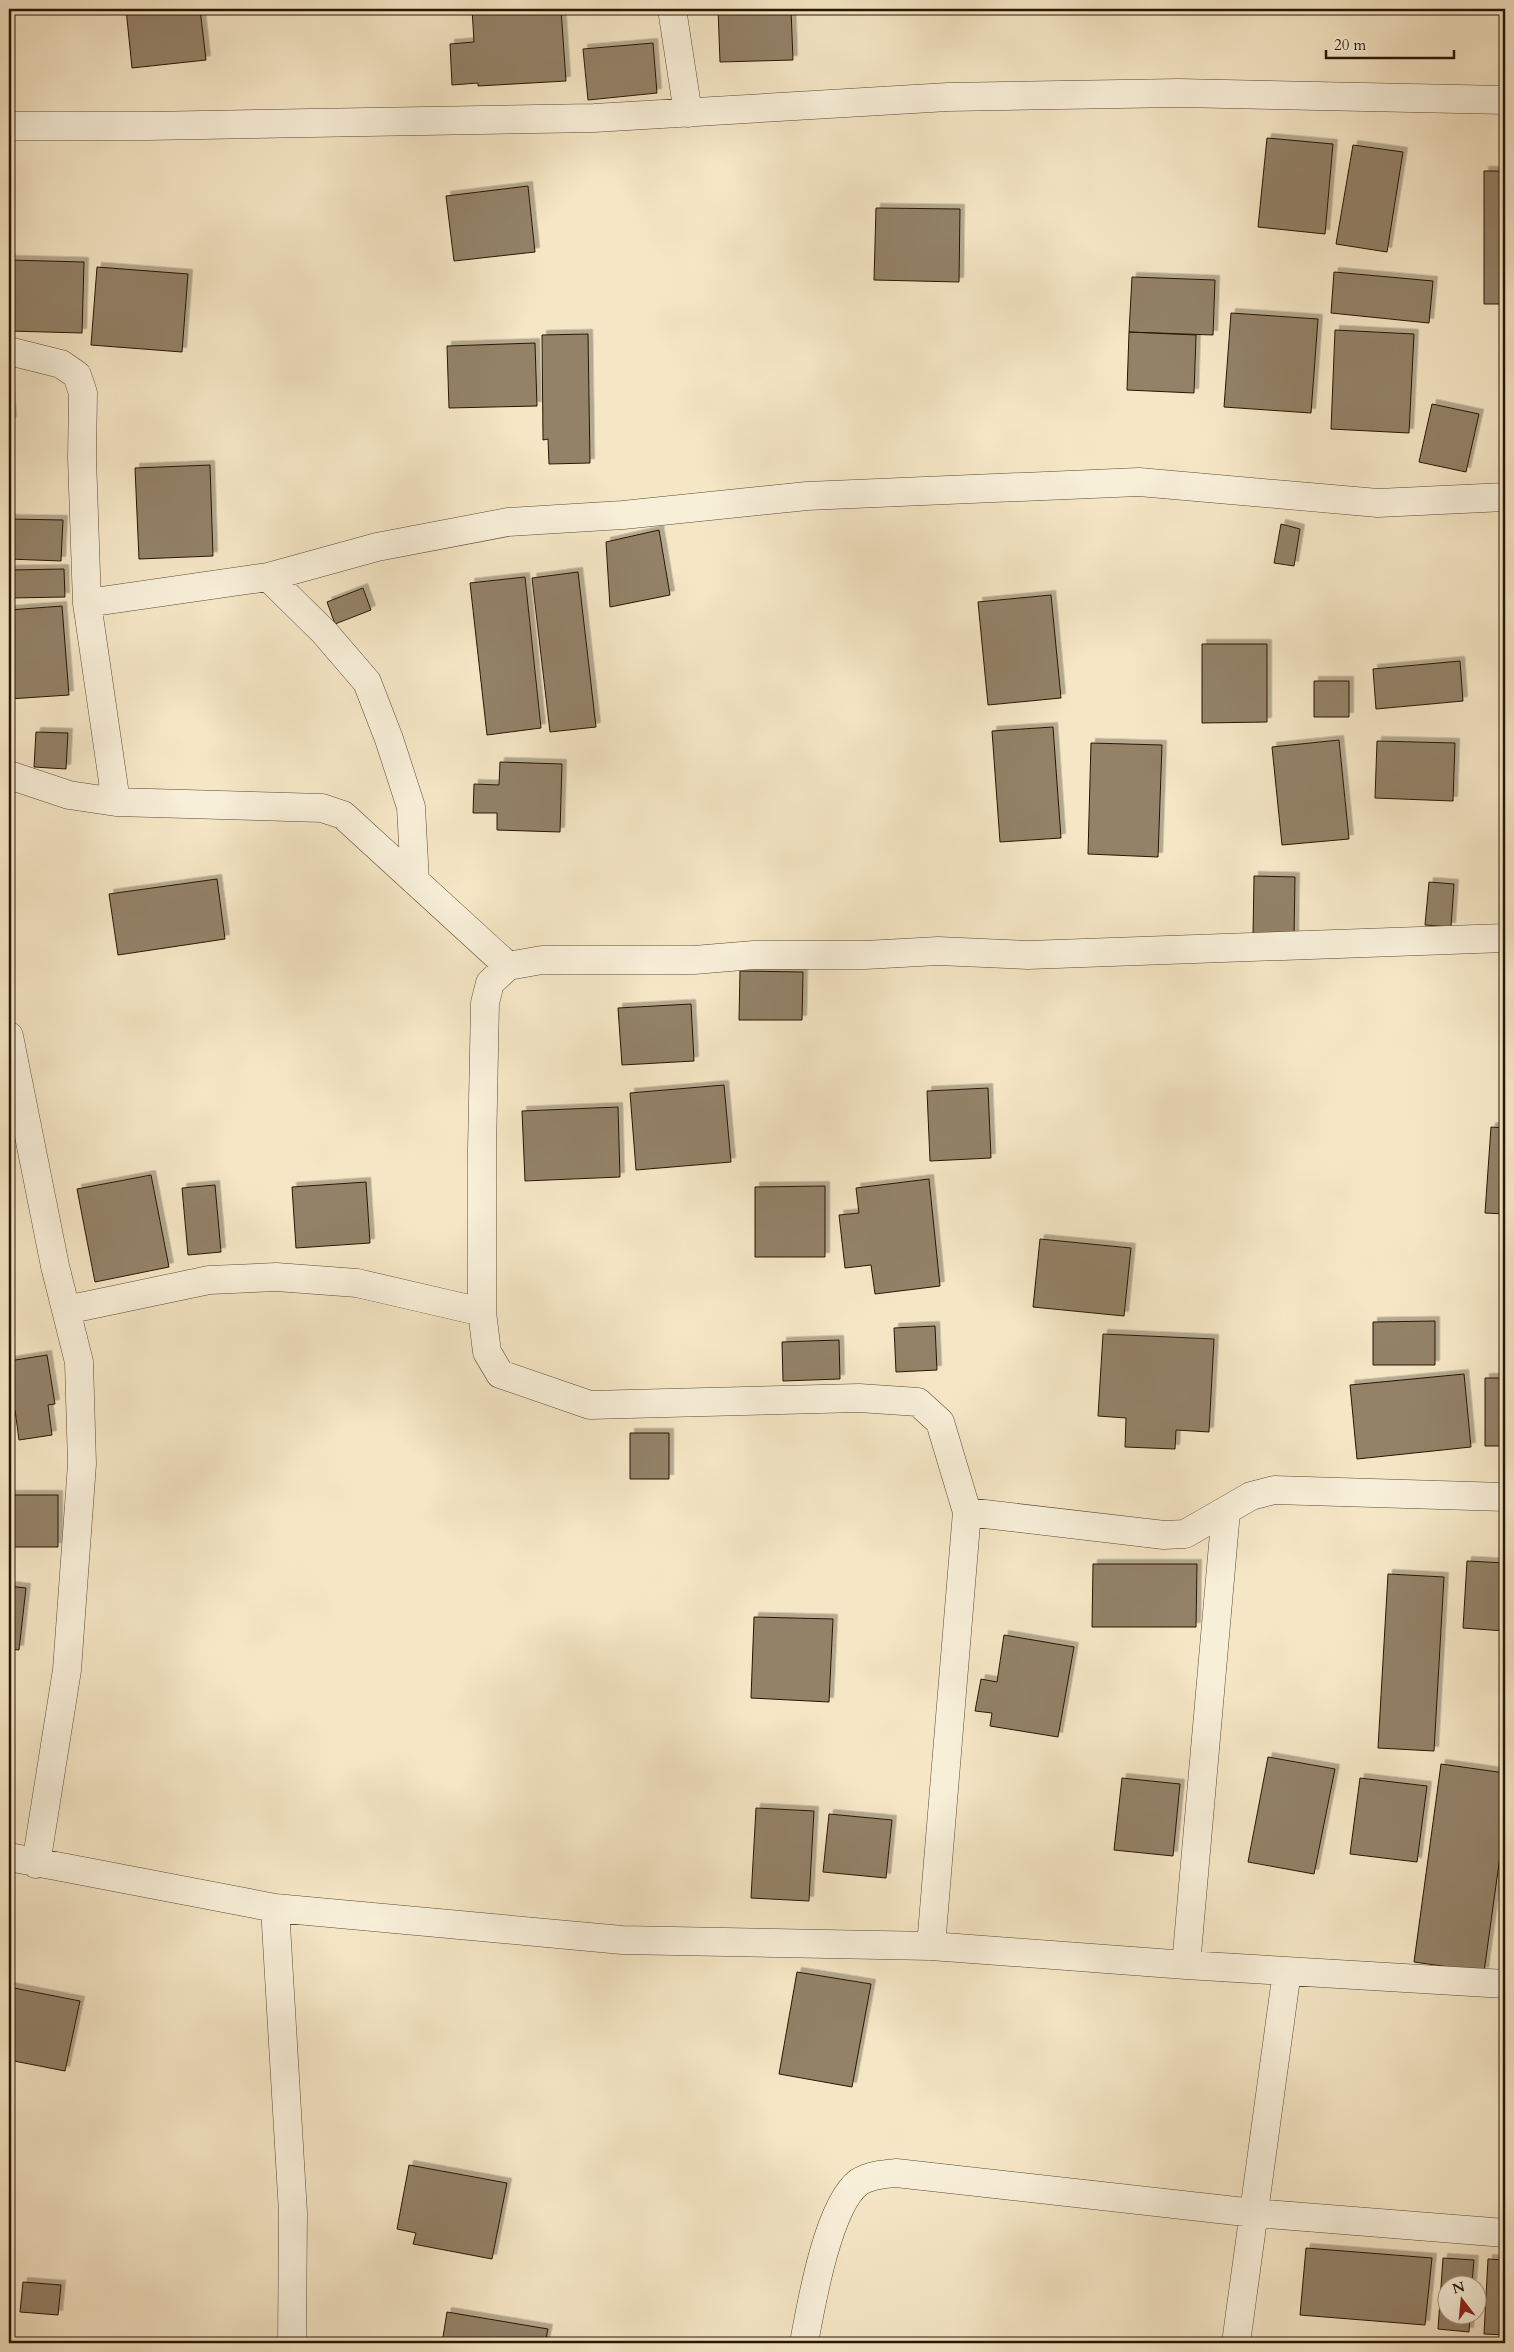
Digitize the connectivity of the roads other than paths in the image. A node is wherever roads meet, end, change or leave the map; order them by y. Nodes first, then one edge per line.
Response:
1 (672, 9) edge
2 (1505, 100) edge
3 (688, 113) junction
4 (9, 126) edge
5 (9, 351) edge
6 (1505, 497) edge
7 (268, 577) junction
8 (87, 603) junction
9 (9, 775) edge
10 (116, 802) junction
11 (415, 881) junction
12 (1505, 938) edge
13 (508, 966) junction
14 (9, 1036) edge
15 (66, 1310) junction
16 (482, 1312) junction
17 (1505, 1497) edge
18 (1226, 1511) junction
19 (967, 1512) junction
20 (9, 1857) edge
21 (36, 1864) junction
22 (276, 1908) junction
23 (932, 1946) junction
24 (1186, 1965) junction
25 (1287, 1971) junction
26 (1505, 1984) edge
27 (1254, 2213) junction
28 (1505, 2233) edge
29 (292, 2343) edge
30 (804, 2343) edge
31 (1236, 2343) edge

1 - 3 street
2 - 3 street
3 - 4 street
5 - 8 street
6 - 7 street
7 - 8 street
7 - 11 street
8 - 10 street
9 - 10 street
10 - 11 street
11 - 13 street
12 - 13 street
13 - 16 street
14 - 15 street
15 - 16 street
15 - 21 street
16 - 19 street
17 - 18 street
18 - 19 street
18 - 24 street
19 - 23 street
20 - 21 street
21 - 22 street
22 - 23 street
22 - 29 street
23 - 24 street
24 - 25 street
25 - 26 street
25 - 27 street
27 - 28 street
27 - 30 street
27 - 31 street

